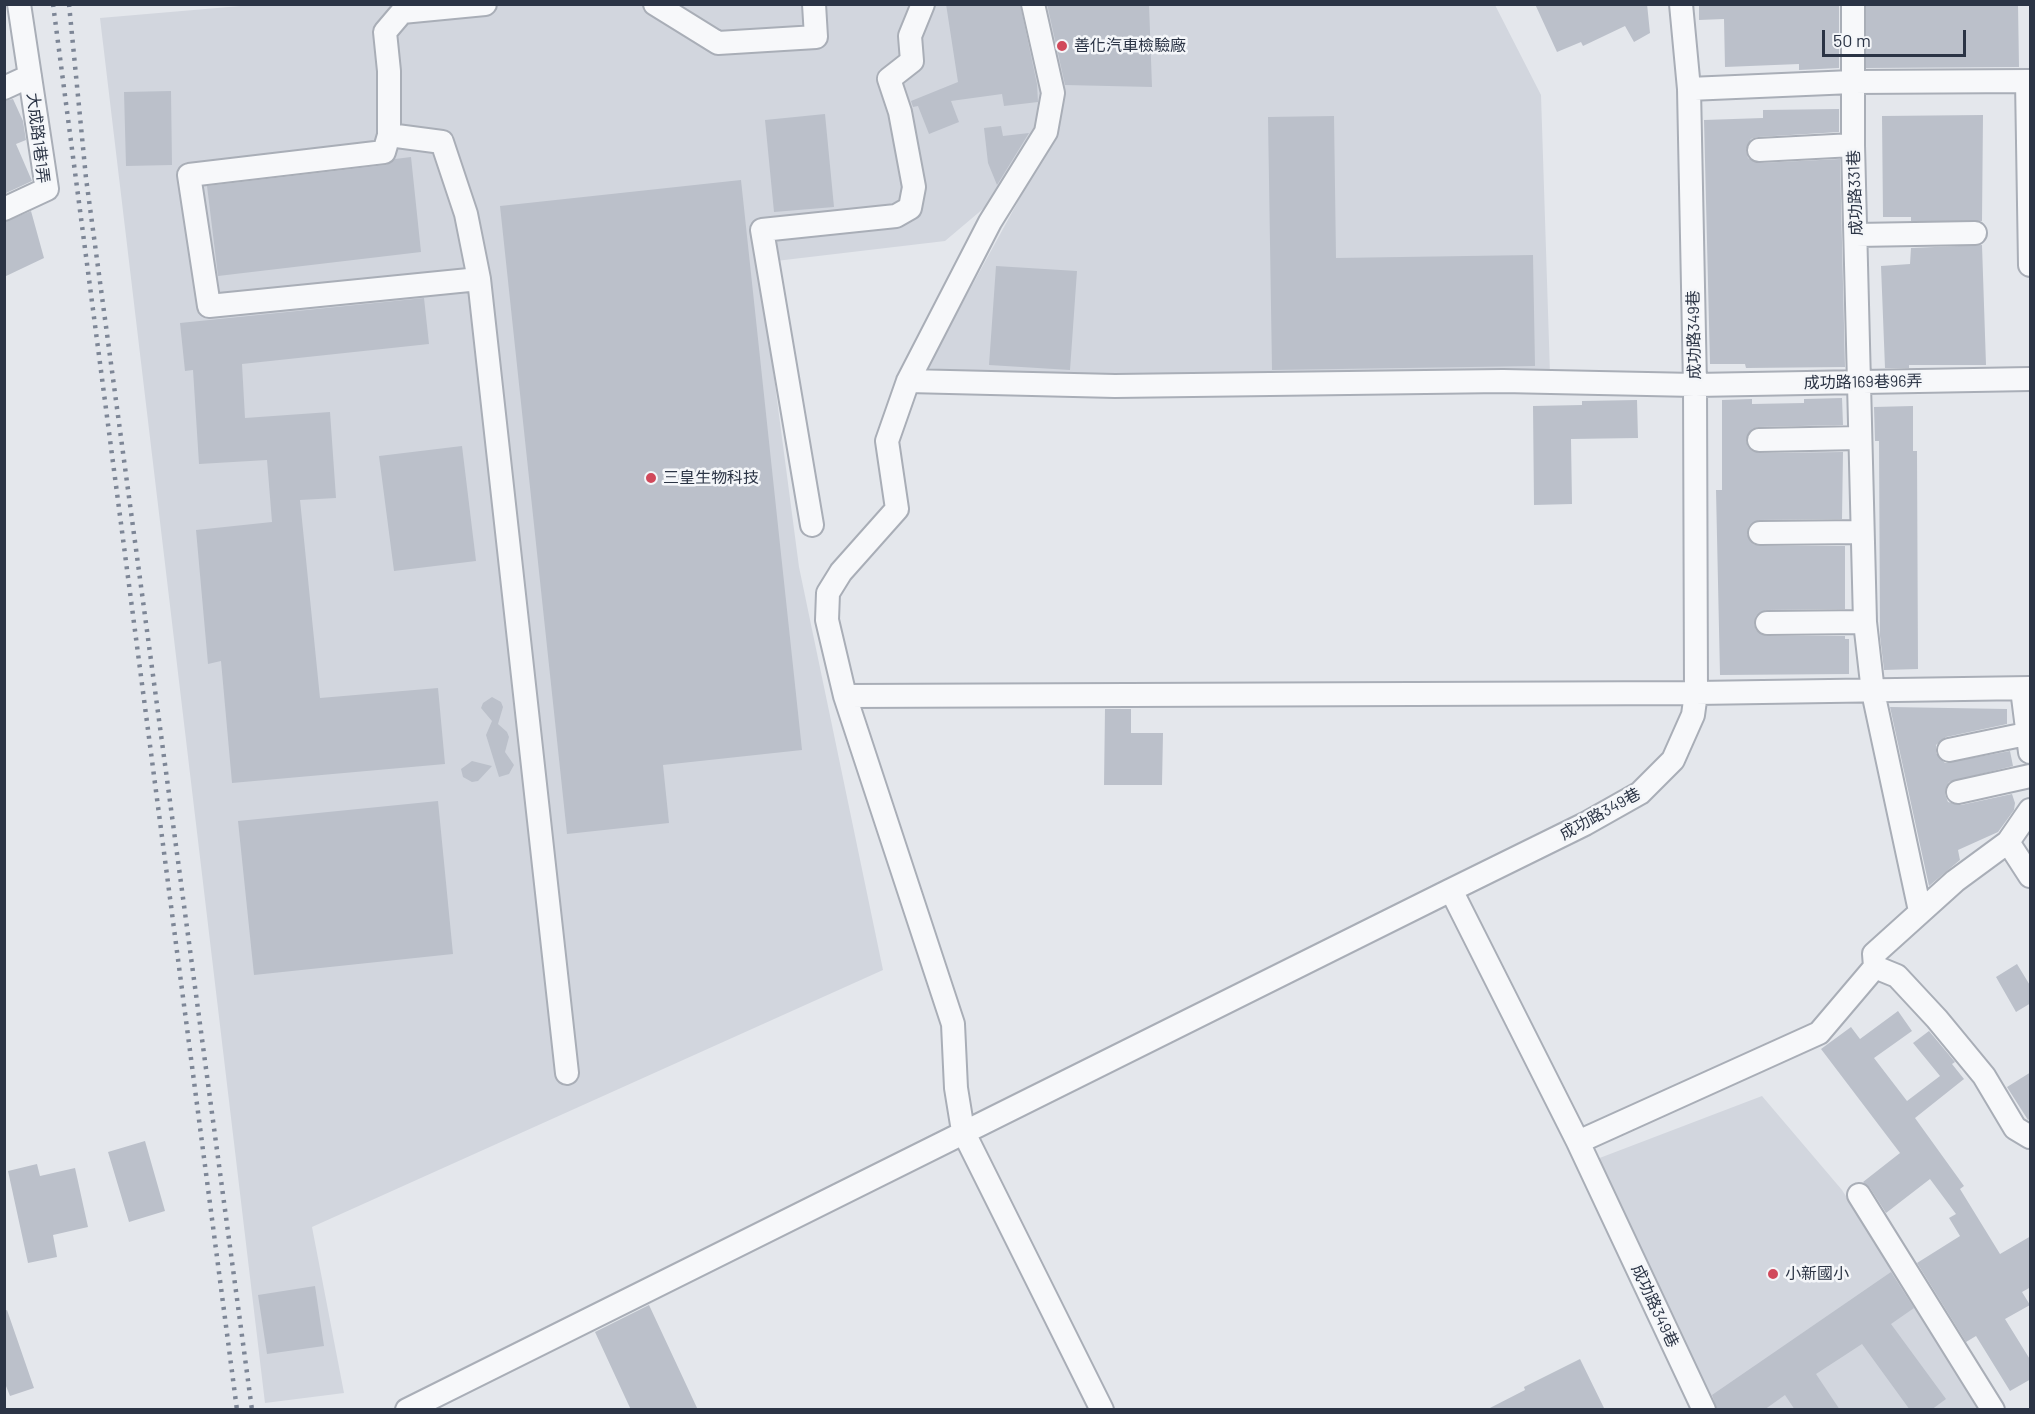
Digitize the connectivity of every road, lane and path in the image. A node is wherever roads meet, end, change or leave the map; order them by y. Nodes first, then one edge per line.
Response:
1 (19, 4) edge
2 (485, 4) edge
3 (654, 4) edge
4 (814, 4) edge
5 (923, 4) edge
6 (1034, 4) edge
7 (1682, 4) edge
8 (1853, 4) edge
9 (30, 76) junction
10 (2029, 81) edge
11 (1852, 82) junction
12 (4, 88) edge
13 (1689, 89) junction
14 (389, 135) junction
15 (1853, 145) junction
16 (1759, 150) dead end
17 (4, 209) edge
18 (2030, 228) edge
19 (1975, 234) dead end
20 (1856, 235) junction
21 (2031, 265) edge
22 (479, 279) junction
23 (2031, 379) edge
24 (908, 381) junction
25 (1858, 382) junction
26 (1695, 385) junction
27 (1860, 438) junction
28 (1759, 440) dead end
29 (812, 525) dead end
30 (1862, 532) junction
31 (1761, 533) dead end
32 (1865, 622) junction
33 (1767, 623) dead end
34 (2026, 689) edge
35 (1873, 692) junction
36 (1696, 693) junction
37 (845, 696) junction
38 (2029, 743) edge
39 (1949, 750) dead end
40 (2031, 776) edge
41 (1958, 792) dead end
42 (2031, 810) edge
43 (2008, 842) junction
44 (2031, 876) edge
45 (1452, 890) junction
46 (1920, 911) junction
47 (1875, 967) junction
48 (567, 1073) dead end
49 (963, 1131) junction
50 (2031, 1137) edge
51 (1578, 1142) junction
52 (1859, 1195) dead end
53 (408, 1410) edge
54 (1102, 1410) edge
55 (1704, 1410) edge
56 (1993, 1410) edge

1 - 9 street
2 - 14 street
3 - 4 street
5 - 29 street
6 - 24 street
7 - 13 street, 成功路349巷
8 - 11 street, 成功路331巷
9 - 12 street
9 - 17 street, 大成路1巷1弄
10 - 11 street
10 - 18 street
11 - 13 street
11 - 15 street, 成功路331巷
13 - 26 street, 成功路349巷
14 - 22 street
14 - 22 street
15 - 16 street
15 - 20 street, 成功路331巷
18 - 21 street
19 - 20 street
20 - 25 street, 成功路331巷
22 - 48 street
23 - 25 street, 成功路169巷96弄
24 - 26 street, 成功路169巷96弄
24 - 37 street
25 - 26 street, 成功路169巷96弄
25 - 27 street, 成功路331巷
26 - 36 street, 成功路349巷
27 - 28 street
27 - 30 street, 成功路331巷
30 - 31 street
30 - 32 street, 成功路331巷
32 - 33 street
32 - 35 street, 成功路331巷
34 - 35 street
34 - 38 street
35 - 36 street
35 - 46 street, 成功路331巷
36 - 37 street
36 - 45 street, 成功路349巷
37 - 49 street
38 - 39 street
40 - 41 street
42 - 43 street
43 - 44 street
43 - 46 street
45 - 49 street
45 - 51 street, 成功路349巷
46 - 47 street
47 - 50 street
47 - 51 street
49 - 53 street
49 - 54 street
51 - 55 street, 成功路349巷
52 - 56 street

